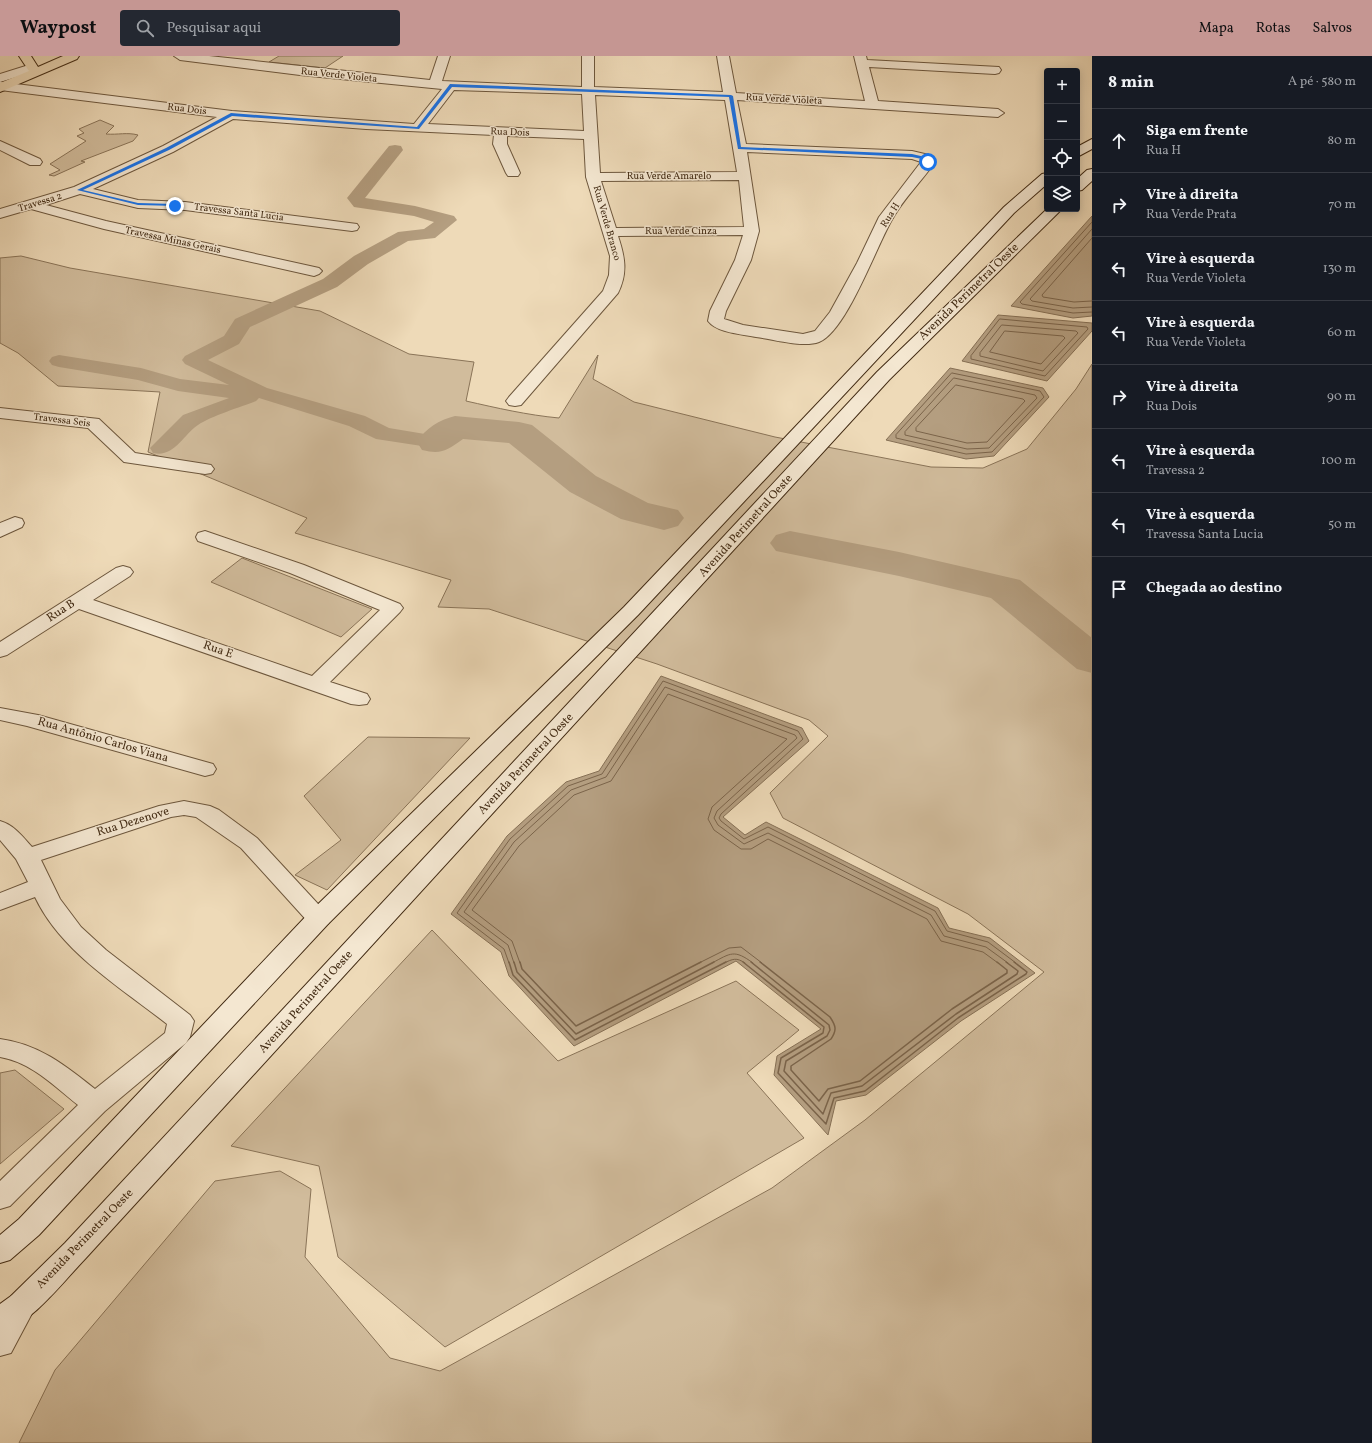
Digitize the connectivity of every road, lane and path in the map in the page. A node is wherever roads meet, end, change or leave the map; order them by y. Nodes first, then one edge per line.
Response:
1 (25, 56) edge
2 (43, 56) edge
3 (73, 56) edge
4 (180, 56) edge
5 (444, 56) edge
6 (588, 56) edge
7 (723, 56) edge
8 (860, 60) edge
9 (33, 68) junction
10 (995, 70) dead end
11 (435, 84) junction
12 (1, 85) edge
13 (450, 86) junction
14 (588, 91) junction
15 (731, 96) junction
16 (872, 104) junction
17 (998, 113) dead end
18 (231, 115) junction
19 (418, 128) junction
20 (501, 132) junction
21 (591, 135) junction
22 (1092, 143) edge
23 (0, 145) edge
24 (739, 148) junction
25 (1080, 151) edge
26 (35, 162) dead end
27 (513, 173) dead end
28 (1092, 173) edge
29 (746, 176) junction
30 (593, 177) junction
31 (1044, 180) edge
32 (1080, 184) edge
33 (79, 190) junction
34 (32, 204) junction
35 (1052, 212) edge
36 (0, 214) edge
37 (352, 227) dead end
38 (752, 231) junction
39 (609, 232) junction
40 (314, 271) dead end
41 (515, 401) dead end
42 (0, 413) edge
43 (205, 468) dead end
44 (205, 537) dead end
45 (123, 572) dead end
46 (76, 601) junction
47 (0, 651) edge
48 (316, 684) junction
49 (359, 698) dead end
50 (0, 714) edge
51 (205, 769) dead end
52 (0, 828) edge
53 (27, 856) junction
54 (41, 885) junction
55 (0, 902) edge
56 (319, 918) junction
57 (0, 1048) edge
58 (95, 1104) junction
59 (0, 1198) edge
60 (0, 1252) edge
61 (11, 1313) edge
62 (0, 1344) edge

1 - 9 main road
2 - 9 main road
3 - 12 main road
4 - 11 street, Rua Verde Violeta
5 - 11 street
6 - 14 street, Rua Verde Branco
7 - 15 street
8 - 10 street
8 - 16 street
9 - 12 main road
11 - 13 street, Rua Verde Violeta
12 - 18 street, Rua Dois
13 - 14 street, Rua Verde Violeta
13 - 19 street
14 - 15 street, Rua Verde Violeta
14 - 21 street, Rua Verde Branco
15 - 16 street, Rua Verde Violeta
15 - 24 street
16 - 17 street, Rua Verde Violeta
18 - 19 street, Rua Dois
18 - 33 street, Travessa 2
19 - 20 street, Rua Dois
20 - 21 street, Rua Dois
20 - 27 street
21 - 30 street, Rua Verde Branco
22 - 25 street
23 - 26 street
24 - 29 street
24 - 38 street, Rua H
28 - 32 street
29 - 30 street, Rua Verde Amarelo
29 - 38 street
30 - 39 street, Rua Verde Branco
31 - 56 street, Avenida Perimetral Oeste
33 - 34 street, Travessa 2
33 - 37 street, Travessa Santa Lucia
34 - 36 street, Travessa 2
34 - 40 street, Travessa Minas Gerais
35 - 61 street, Avenida Perimetral Oeste
38 - 39 street, Rua Verde Cinza
39 - 41 street, Rua Verde Branco
42 - 43 street, Travessa Seis
44 - 48 street
45 - 46 street, Rua B
46 - 47 street, Rua B
46 - 48 street, Rua E
48 - 49 street, Rua E
50 - 51 street, Rua Antônio Carlos Viana
52 - 53 street
53 - 54 street
53 - 56 street, Rua Dezenove
54 - 55 street
54 - 58 street
56 - 60 street, Avenida Perimetral Oeste
57 - 58 street
58 - 59 street
61 - 62 street, Avenida Perimetral Oeste

